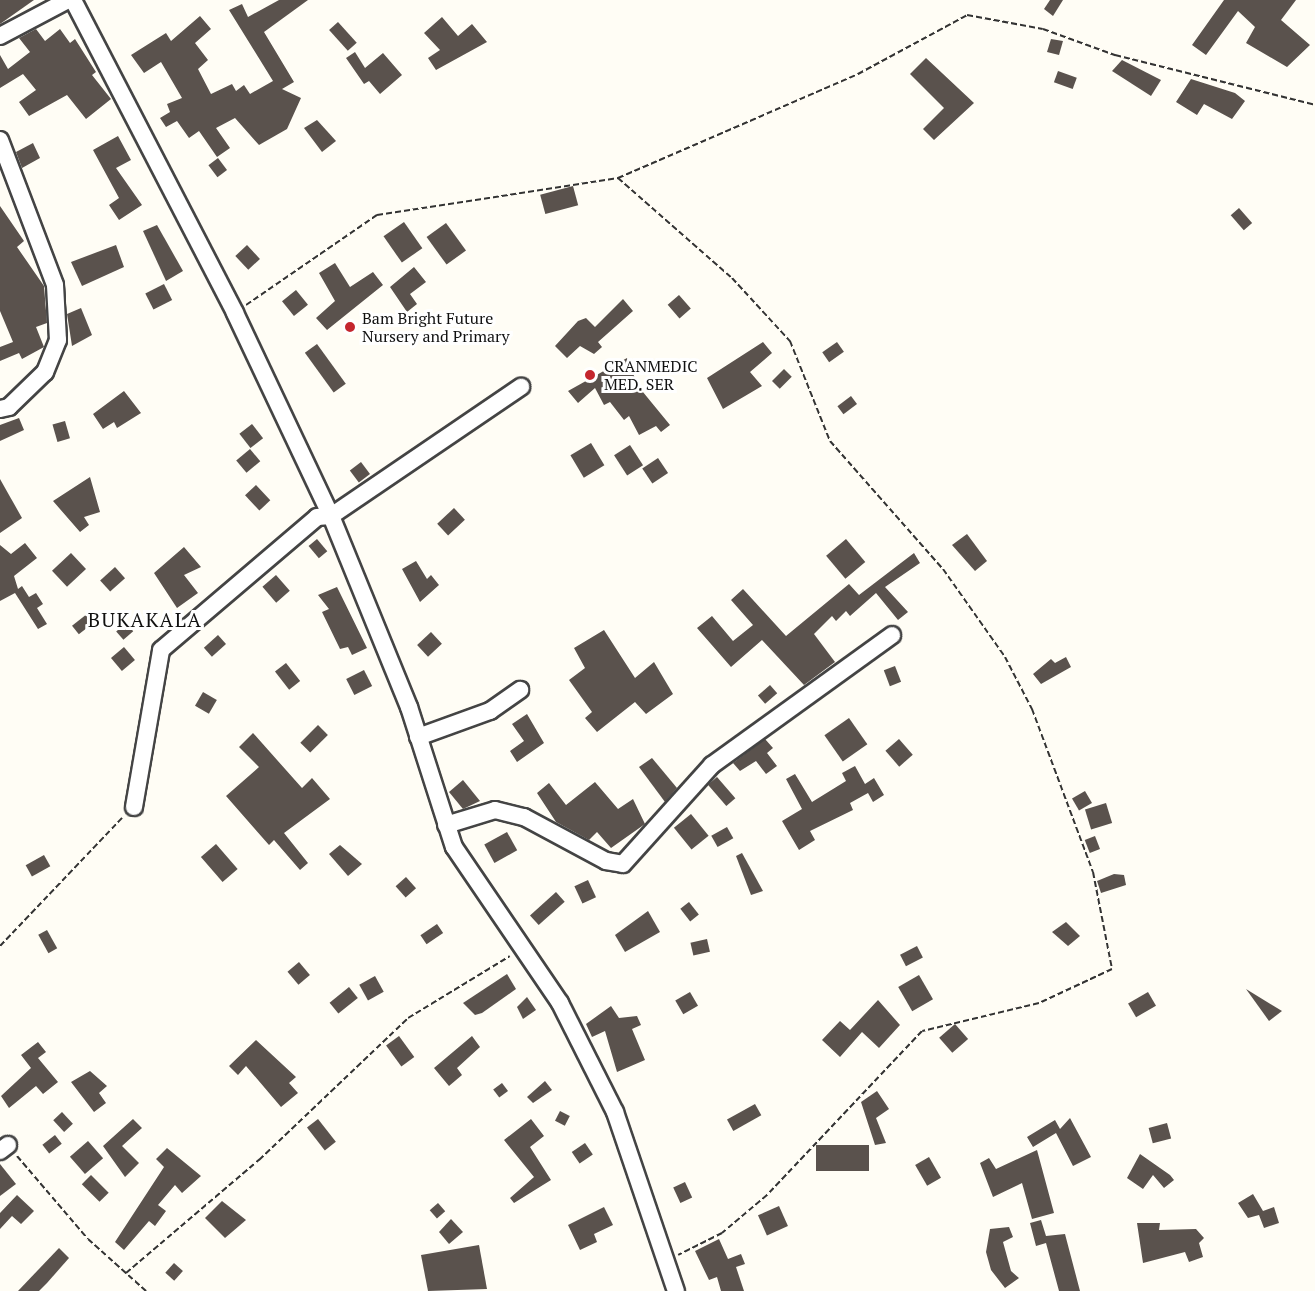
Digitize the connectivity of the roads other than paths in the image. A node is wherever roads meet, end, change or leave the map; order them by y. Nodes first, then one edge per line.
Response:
1 (68, 0) edge
2 (73, 0) edge
3 (0, 36) edge
4 (0, 140) edge
5 (521, 387) dead end
6 (0, 409) edge
7 (330, 516) junction
8 (892, 635) dead end
9 (520, 690) dead end
10 (418, 737) junction
11 (134, 807) road end
12 (446, 825) junction
13 (676, 1291) edge

1 - 3 street
2 - 7 street
4 - 6 street
5 - 7 street
7 - 10 street
7 - 11 street
8 - 12 street
9 - 10 street
10 - 12 street
12 - 13 street

